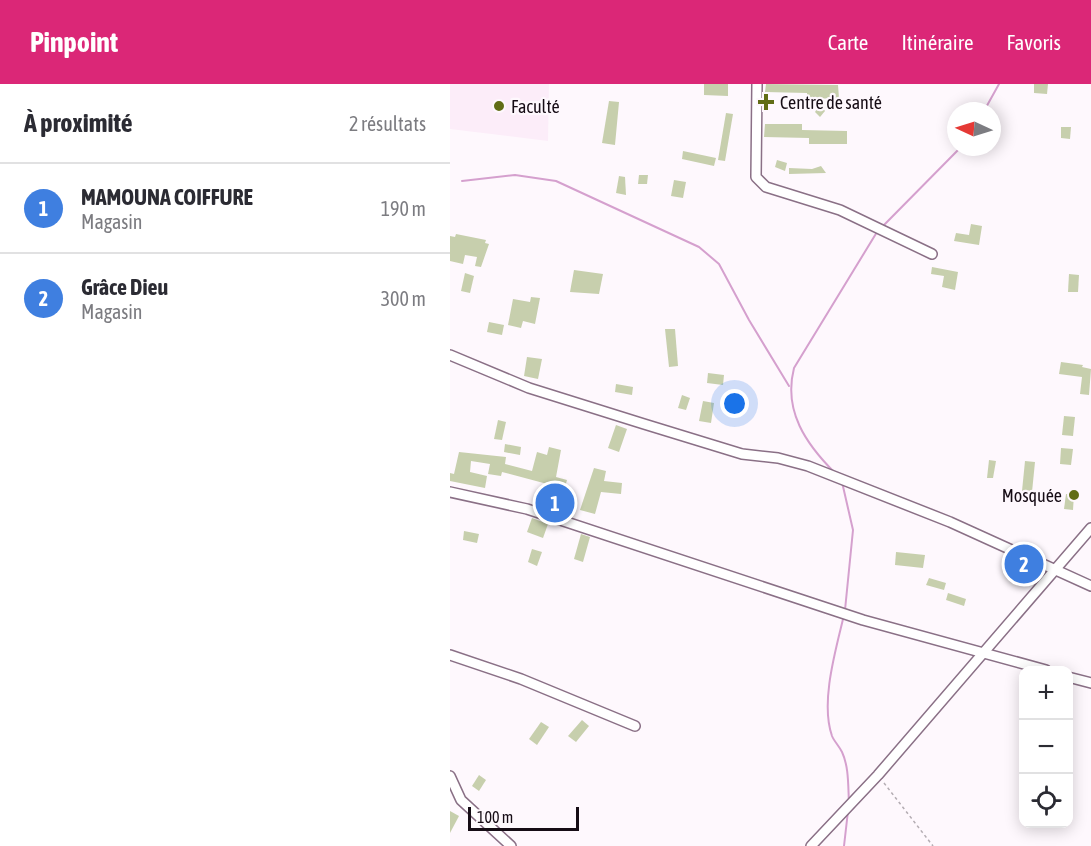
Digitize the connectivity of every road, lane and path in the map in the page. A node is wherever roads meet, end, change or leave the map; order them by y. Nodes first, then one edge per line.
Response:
1 (757, 84) edge
2 (932, 254) dead end
3 (450, 355) edge
4 (450, 492) edge
5 (1091, 528) edge
6 (1054, 569) junction
7 (1091, 586) edge
8 (982, 652) junction
9 (450, 655) edge
10 (1032, 666) edge
11 (1073, 678) edge
12 (1091, 683) edge
13 (635, 726) dead end
14 (878, 774) junction
15 (450, 776) edge
16 (511, 846) edge
17 (811, 846) edge
18 (933, 846) edge

1 - 2 street
3 - 6 street
4 - 8 street
5 - 6 street
6 - 7 street
6 - 8 street
8 - 10 street
8 - 14 street
9 - 13 street
11 - 12 street
14 - 17 street
14 - 18 path
15 - 16 street

